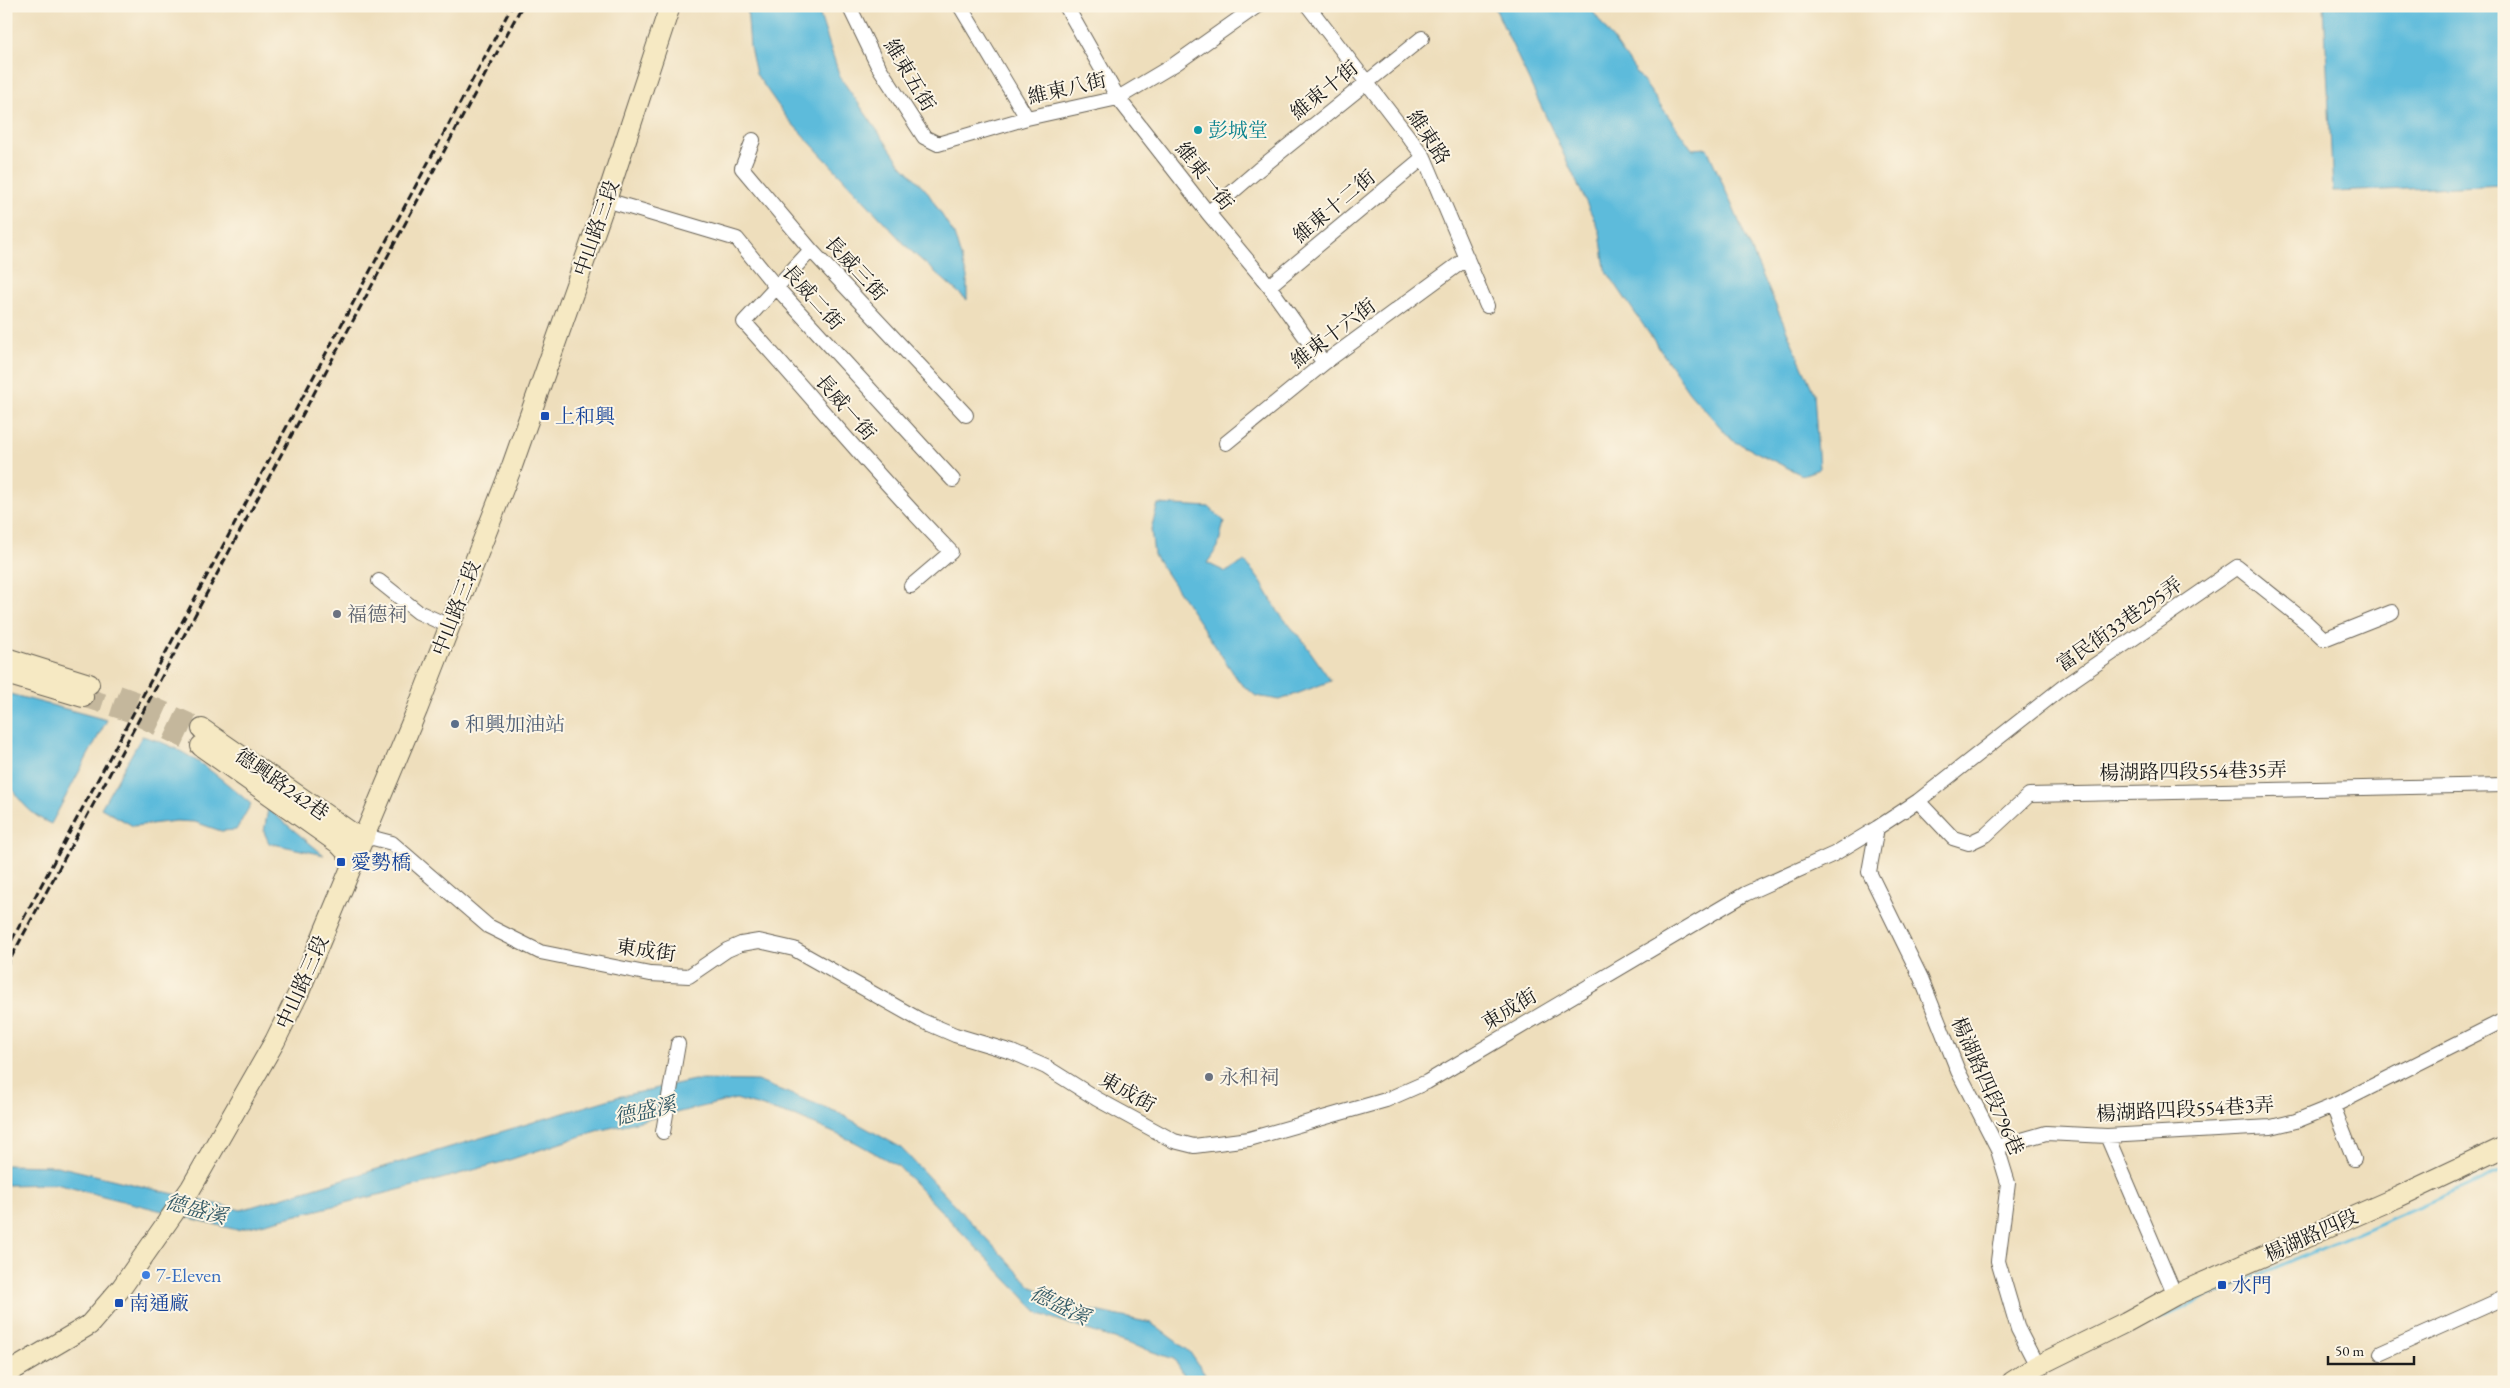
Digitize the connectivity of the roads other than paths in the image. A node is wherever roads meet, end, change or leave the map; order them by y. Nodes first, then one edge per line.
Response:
1 (670, 6) edge
2 (849, 6) edge
3 (960, 6) edge
4 (1066, 6) edge
5 (1257, 6) edge
6 (1308, 6) edge
7 (1422, 38) dead end
8 (1366, 81) junction
9 (1118, 98) junction
10 (1027, 118) junction
11 (924, 137) joint
12 (753, 140) dead end
13 (1424, 157) junction
14 (606, 200) junction
15 (1208, 213) junction
16 (812, 250) junction
17 (1467, 258) junction
18 (1269, 286) junction
19 (777, 288) junction
20 (1486, 306) dead end
21 (1324, 363) junction
22 (966, 415) dead end
23 (1226, 443) dead end
24 (953, 480) dead end
25 (379, 581) dead end
26 (911, 586) dead end
27 (2392, 612) dead end
28 (449, 626) junction
29 (6, 658) edge
30 (6, 674) edge
31 (2504, 785) edge
32 (1918, 801) junction
33 (1878, 828) junction
34 (362, 840) junction
35 (354, 860) junction
36 (2504, 1020) edge
37 (678, 1044) dead end
38 (2333, 1106) junction
39 (664, 1126) dead end
40 (2107, 1136) junction
41 (1997, 1147) junction
42 (2504, 1147) edge
43 (2354, 1159) dead end
44 (2175, 1295) junction
45 (2504, 1298) edge
46 (2381, 1353) dead end
47 (2037, 1366) junction
48 (6, 1374) edge
49 (2012, 1382) edge

1 - 14 street, 中山路三段
2 - 11 street, 維東五街
3 - 10 street
4 - 9 street, 維東一街
5 - 9 street, 維東八街
6 - 8 street, 維東路
7 - 8 street, 維東十街
8 - 13 street, 維東路
8 - 15 street, 維東十街
9 - 10 street, 維東八街
9 - 15 street, 維東一街
10 - 11 street, 維東八街
12 - 16 street, 長威三街
13 - 17 street, 維東路
13 - 18 street, 維東十二街
14 - 19 street, 長威二街
14 - 28 street, 中山路三段
15 - 18 street, 維東一街
16 - 19 street, 長威一街
16 - 22 street, 長威三街
17 - 20 street, 維東路
17 - 21 street, 維東十六街
18 - 21 street, 維東一街
19 - 24 street, 長威二街
19 - 26 street, 長威一街
21 - 23 street, 維東十六街
25 - 28 street
27 - 32 street, 富民街33巷295弄
28 - 34 street, 中山路三段
29 - 30 street
31 - 32 street, 楊湖路四段554巷35弄
32 - 33 street, 富民街33巷295弄
33 - 34 street, 東成街
33 - 41 street, 楊湖路四段796巷
34 - 35 street, 中山路三段
34 - 35 street, 德興路242巷
35 - 48 street, 中山路三段
36 - 38 street, 楊湖路四段554巷3弄
37 - 39 street
38 - 40 street, 楊湖路四段554巷3弄
38 - 43 street
40 - 41 street, 楊湖路四段554巷3弄
40 - 44 street
41 - 47 street, 楊湖路四段796巷
42 - 44 street, 楊湖路四段
44 - 47 street, 楊湖路四段
45 - 46 street
47 - 49 street, 楊湖路四段

